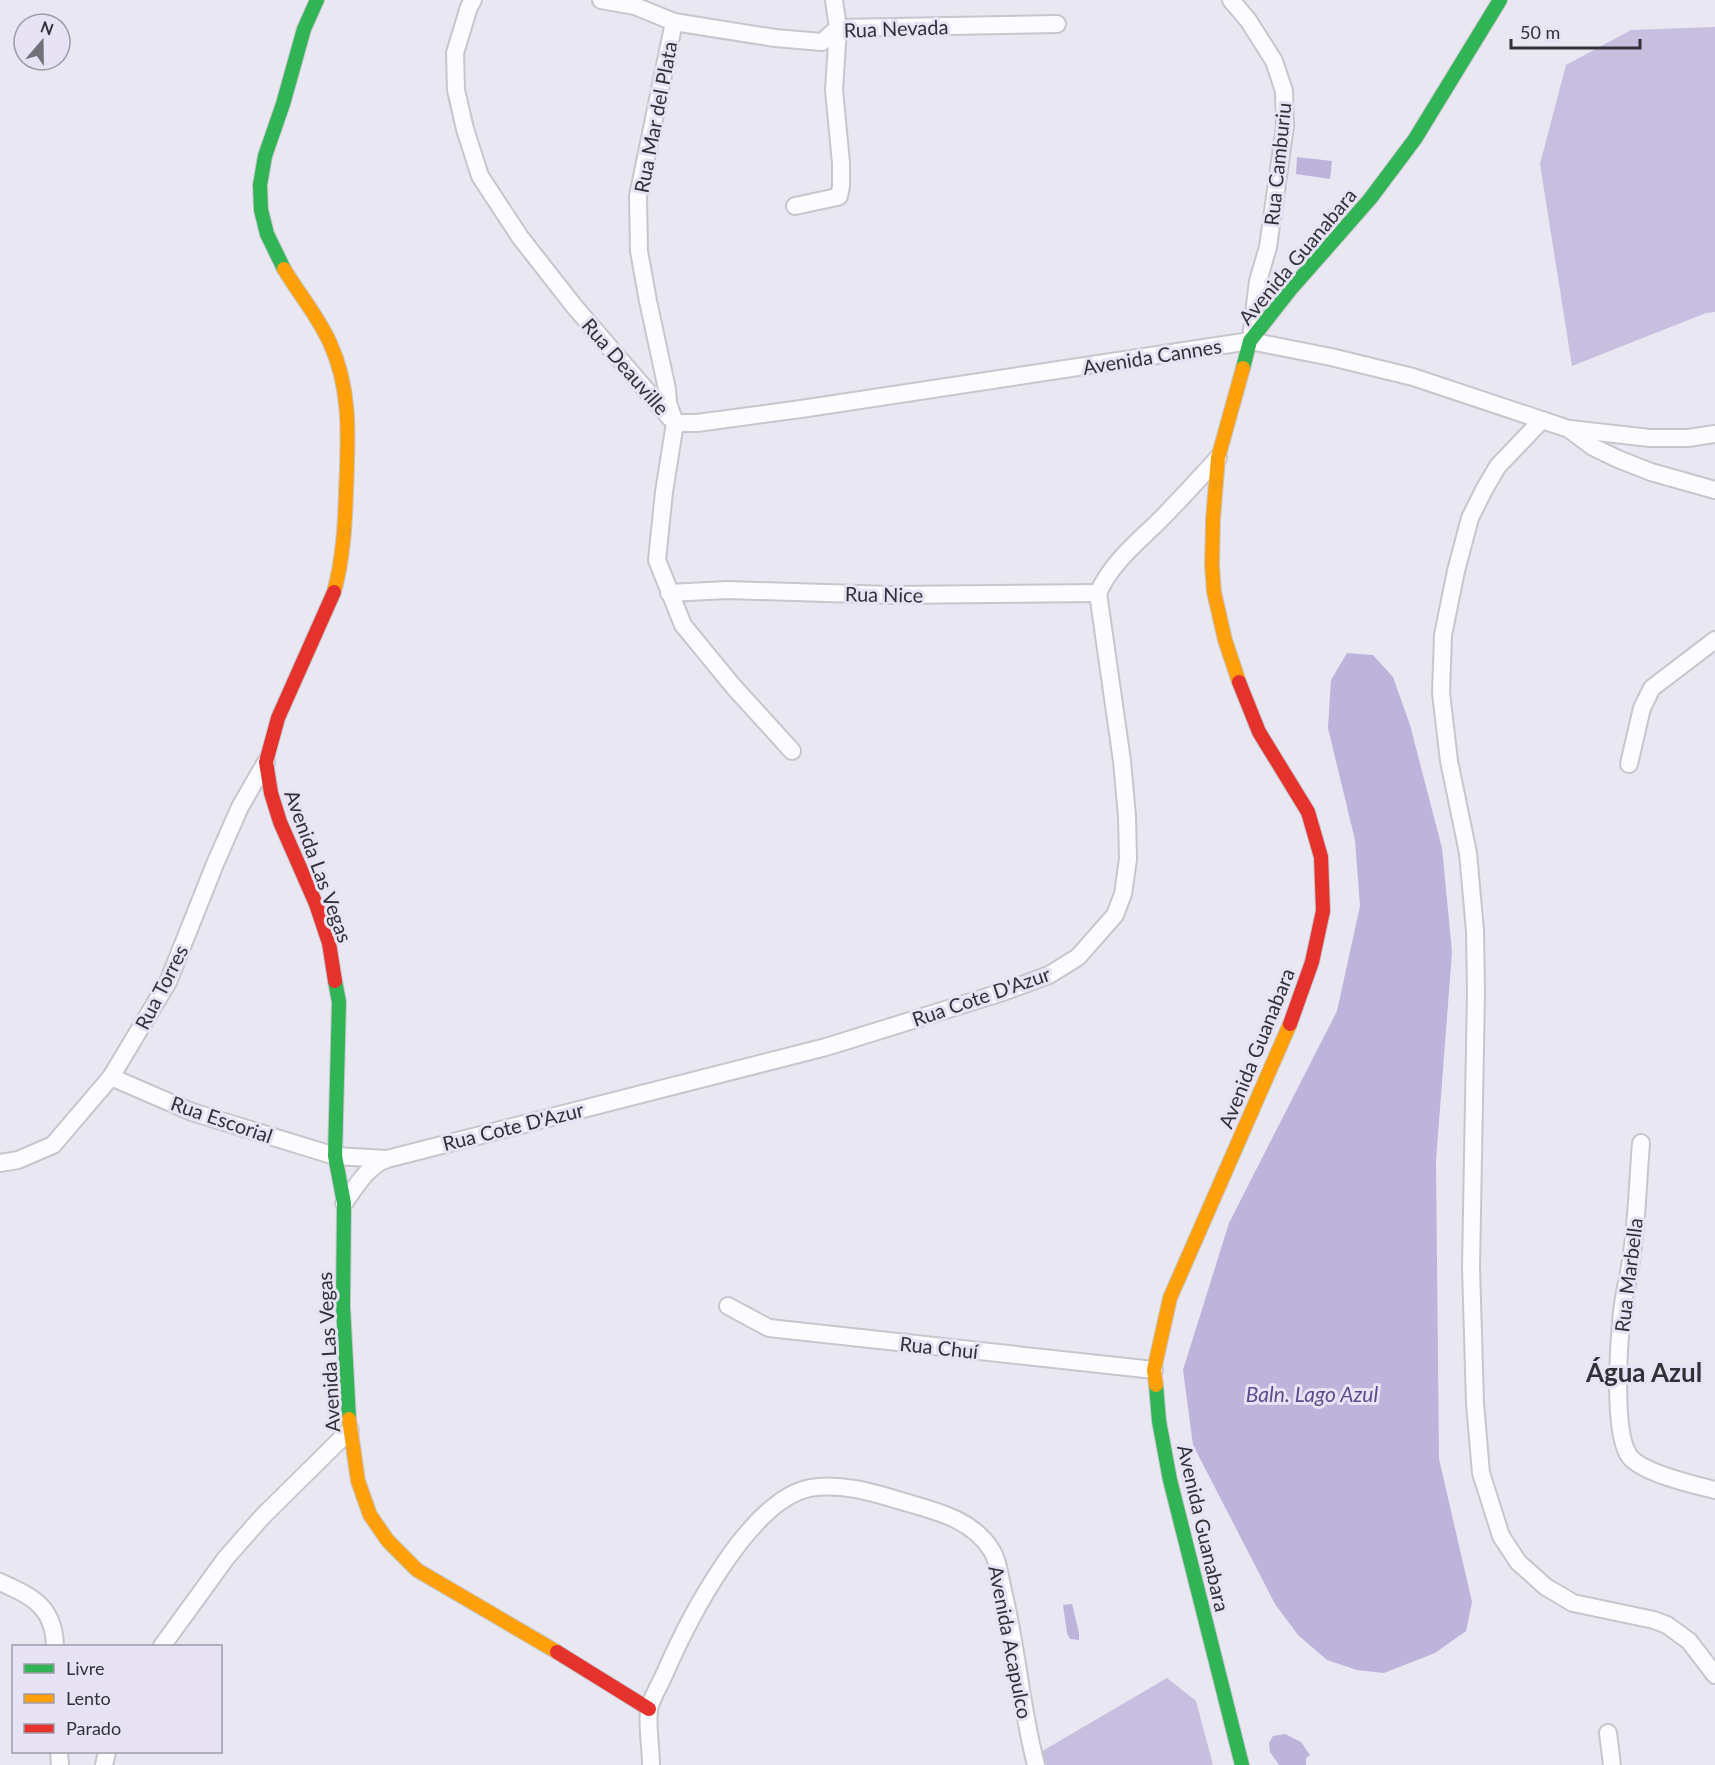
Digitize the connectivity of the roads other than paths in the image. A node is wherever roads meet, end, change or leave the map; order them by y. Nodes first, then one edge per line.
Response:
1 (317, 0) edge
2 (601, 0) edge
3 (834, 0) edge
4 (1231, 0) edge
5 (1500, 0) edge
6 (471, 4) edge
7 (675, 22) junction
8 (1057, 24) dead end
9 (838, 28) junction
10 (795, 206) dead end
11 (1250, 341) junction
12 (1542, 420) junction
13 (675, 423) junction
14 (1569, 429) junction
15 (1715, 434) edge
16 (1218, 458) junction
17 (1715, 490) edge
18 (669, 593) junction
19 (1098, 593) junction
20 (1715, 640) edge
21 (792, 751) dead end
22 (266, 762) junction
23 (1629, 764) dead end
24 (111, 1077) junction
25 (1641, 1143) dead end
26 (335, 1156) junction
27 (387, 1159) junction
28 (0, 1163) edge
29 (344, 1203) junction
30 (729, 1306) dead end
31 (1154, 1370) junction
32 (350, 1430) junction
33 (1715, 1490) edge
34 (0, 1582) edge
35 (55, 1645) edge
36 (163, 1645) edge
37 (1715, 1675) edge
38 (649, 1709) junction
39 (1608, 1732) dead end
40 (651, 1765) edge
41 (1036, 1765) edge
42 (1242, 1765) edge
43 (1612, 1765) edge

1 - 22 street, Avenida Las Vegas
2 - 7 street, Rua Nevada
3 - 9 street
4 - 11 street, Rua Camburiu
5 - 11 street, Avenida Guanabara
6 - 13 street, Rua Deauville
7 - 9 street, Rua Nevada
7 - 13 street, Rua Mar del Plata
8 - 9 street, Rua Nevada
9 - 10 street
11 - 12 street, Avenida Cannes
11 - 13 street, Avenida Cannes
11 - 16 street, Avenida Guanabara
12 - 14 street, Avenida Cannes
12 - 37 street
13 - 18 street, Rua Deauville
14 - 15 street
14 - 17 street, Avenida Cannes
16 - 19 street
16 - 31 street, Avenida Guanabara
18 - 19 street, Rua Nice
18 - 21 street, Rua Deauville
19 - 27 street, Rua Cote D'Azur
20 - 23 street
22 - 24 street, Rua Torres
22 - 26 street, Avenida Las Vegas
24 - 26 street, Rua Escorial
24 - 28 street, Rua Torres
25 - 33 street, Rua Marbella
26 - 27 street, Rua Cote D'Azur
26 - 29 street, Avenida Las Vegas
27 - 29 street
29 - 32 street, Avenida Las Vegas
30 - 31 street, Rua Chuí
31 - 42 street, Avenida Guanabara
32 - 36 street
32 - 38 street, Avenida Las Vegas
34 - 35 street
38 - 40 street, Avenida Acapulco
38 - 41 street, Avenida Acapulco
39 - 43 street

